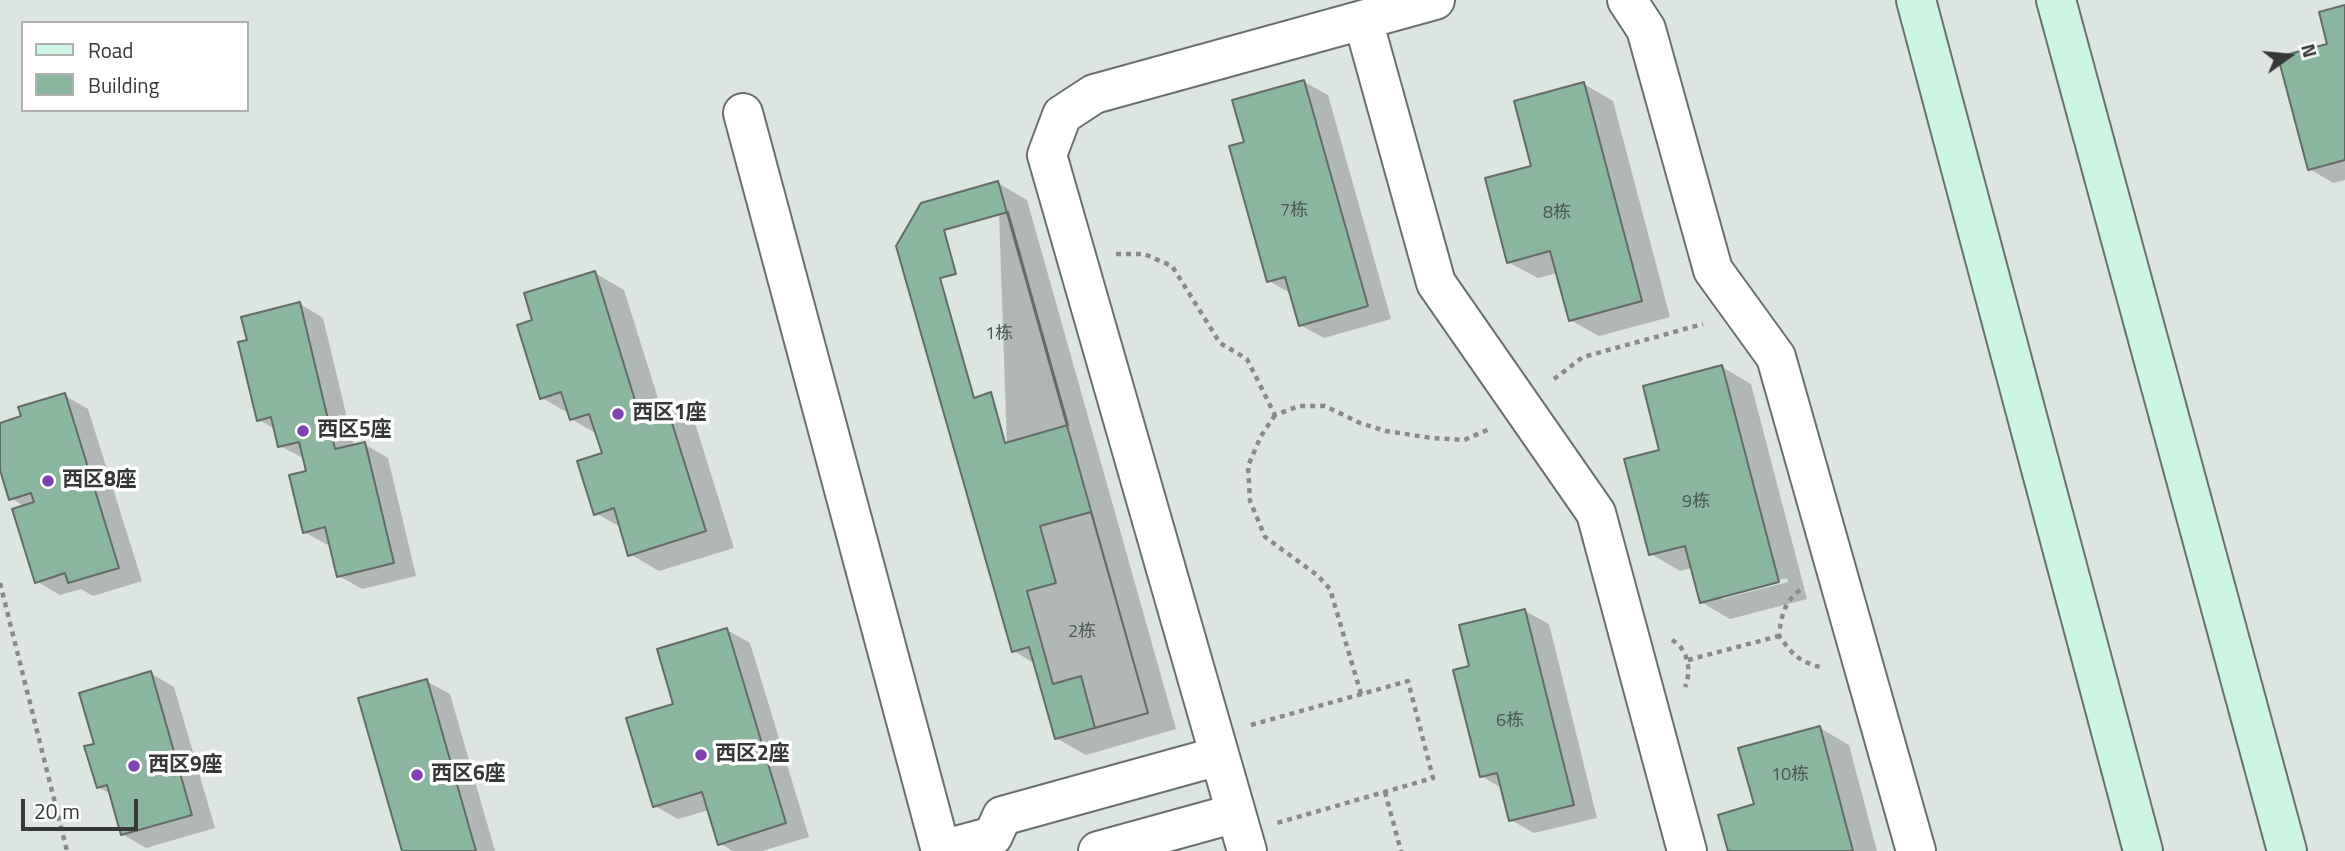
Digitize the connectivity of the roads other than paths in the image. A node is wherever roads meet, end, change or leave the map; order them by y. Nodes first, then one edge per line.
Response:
1 (1435, 0) edge
2 (1627, 0) edge
3 (1916, 0) edge
4 (2056, 0) edge
5 (1363, 20) junction
6 (743, 113) dead end
7 (1216, 745) junction
8 (1242, 832) edge
9 (941, 850) edge
10 (1098, 851) edge
11 (1687, 851) edge
12 (1916, 851) edge
13 (2143, 851) edge
14 (2287, 851) edge

1 - 5 street
2 - 12 street
3 - 13 street
4 - 14 street
5 - 7 street
5 - 11 street
6 - 9 street
7 - 8 street
7 - 9 street
8 - 10 street

